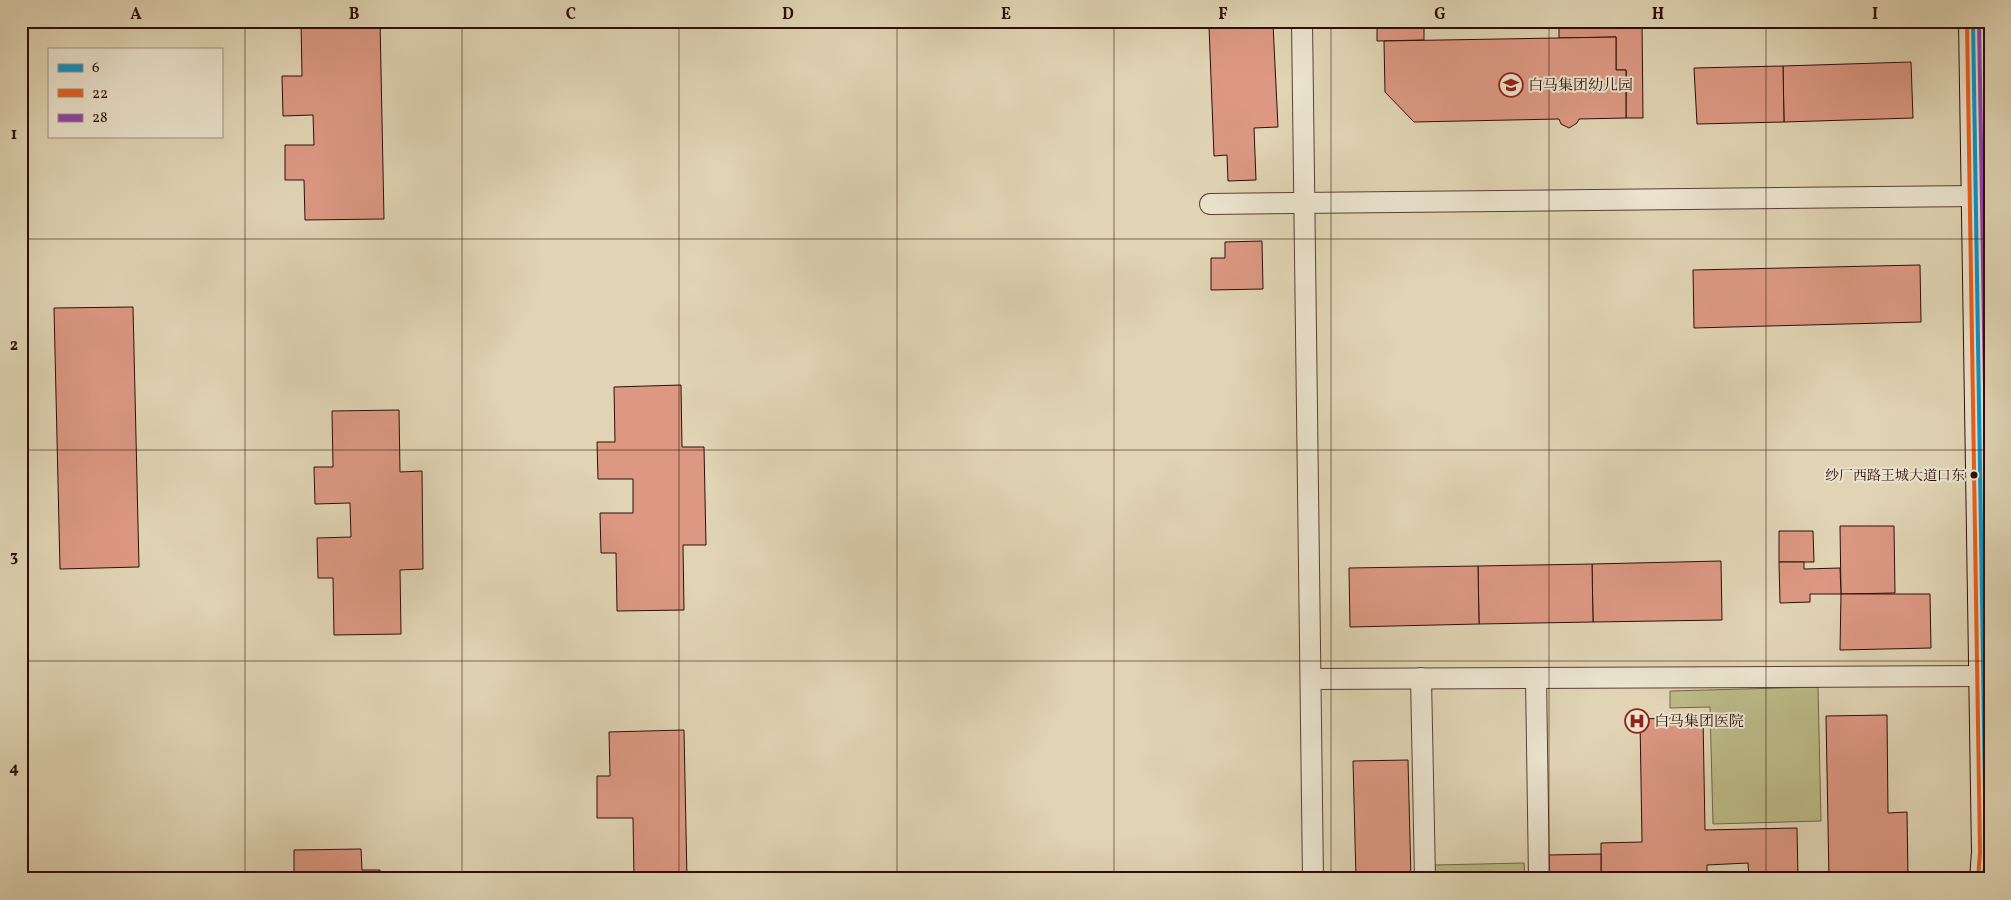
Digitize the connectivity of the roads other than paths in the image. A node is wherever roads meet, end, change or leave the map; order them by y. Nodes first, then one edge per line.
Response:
1 (1302, 21) edge
2 (1973, 21) edge
3 (1976, 196) junction
4 (1304, 203) junction
5 (1210, 204) dead end
6 (1982, 676) junction
7 (1422, 678) junction
8 (1536, 678) junction
9 (1311, 679) junction
10 (1313, 879) edge
11 (1425, 879) edge
12 (1539, 879) edge
13 (1984, 879) edge

1 - 4 lane
2 - 3 main road
3 - 4 lane
3 - 6 main road
4 - 5 lane
4 - 9 lane
6 - 8 lane
6 - 13 main road
7 - 8 lane
7 - 9 lane
7 - 11 lane
8 - 12 lane
9 - 10 lane

